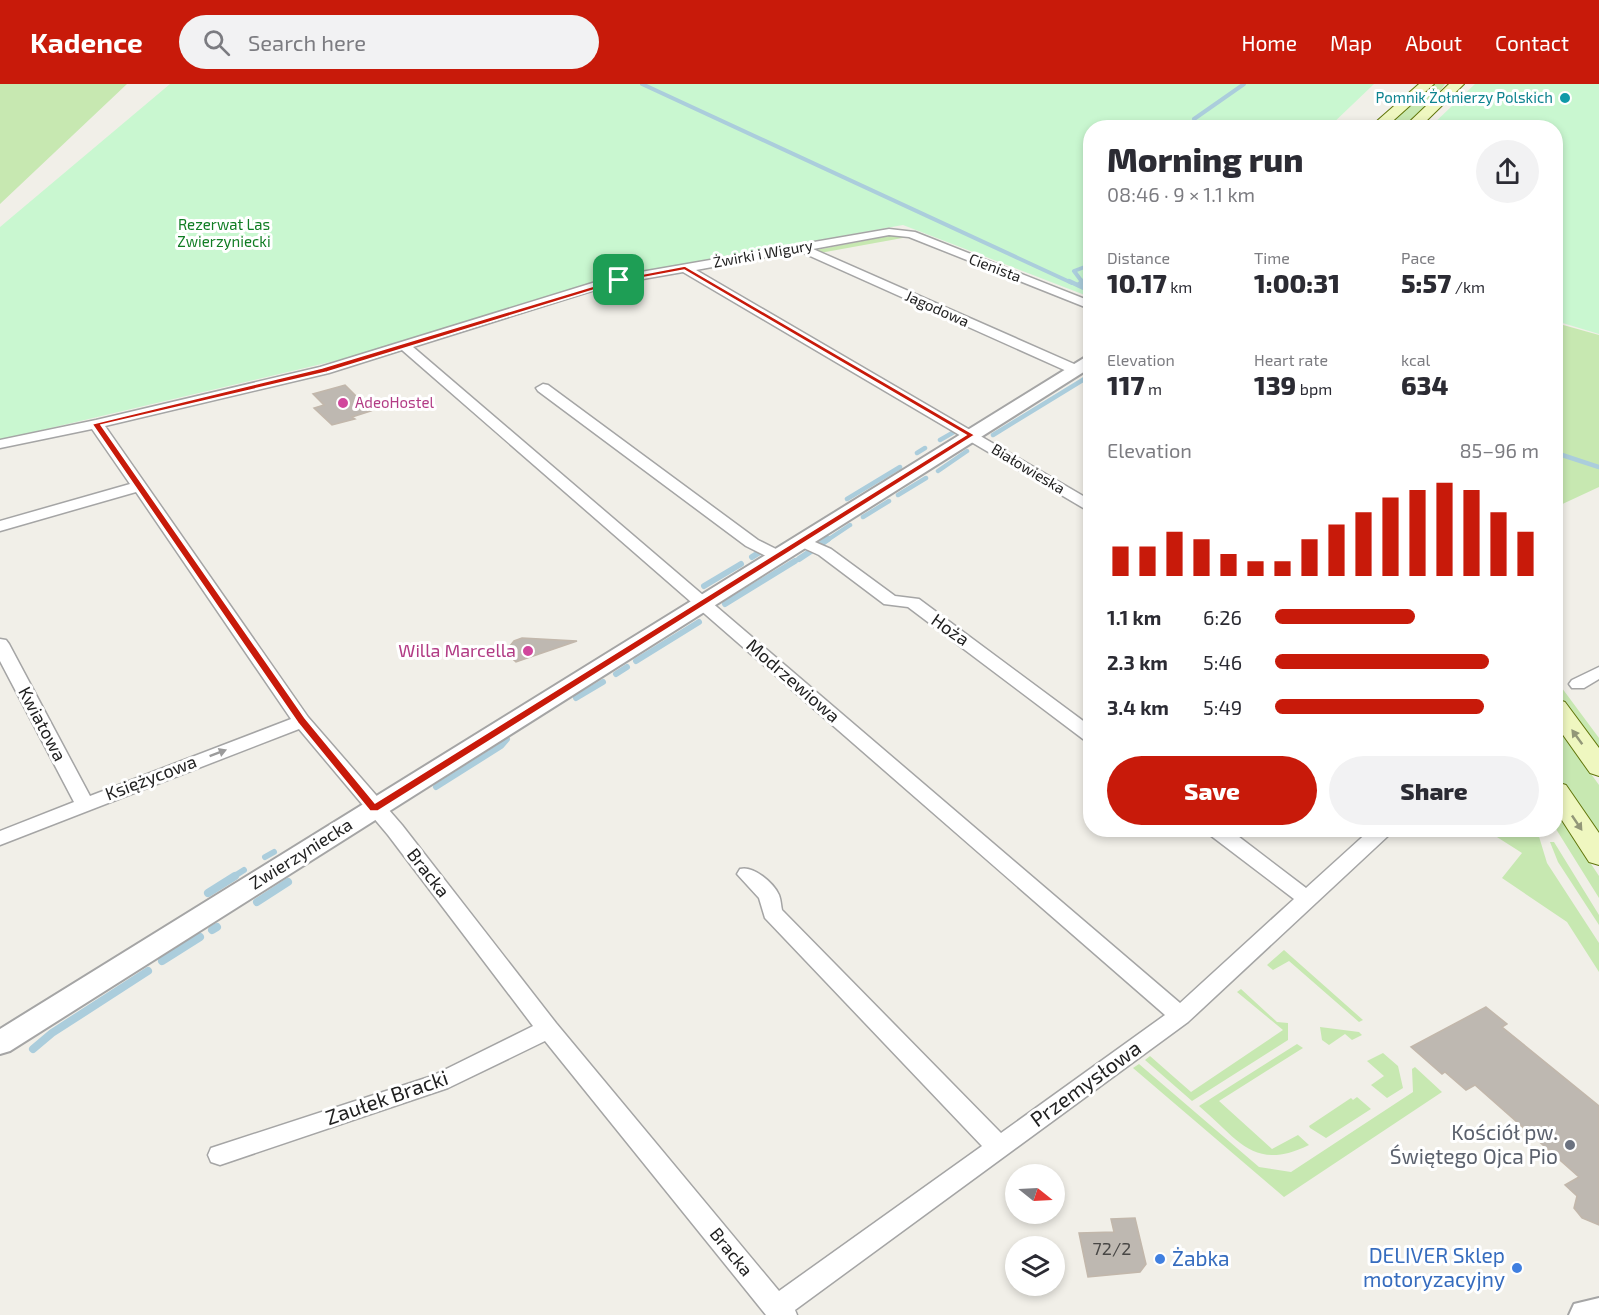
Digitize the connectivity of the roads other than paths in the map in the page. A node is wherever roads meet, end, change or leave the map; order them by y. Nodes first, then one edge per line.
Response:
1 (1427, 84) edge
2 (1457, 84) edge
3 (1385, 120) edge
4 (1419, 120) edge
5 (900, 231) joint
6 (799, 247) junction
7 (685, 268) junction
8 (1083, 302) edge
9 (405, 346) junction
10 (1083, 365) edge
11 (543, 388) dead end
12 (96, 424) junction
13 (971, 435) junction
14 (0, 444) edge
15 (138, 487) junction
16 (1083, 502) edge
17 (0, 526) edge
18 (801, 541) junction
19 (778, 556) junction
20 (702, 603) junction
21 (0, 644) edge
22 (1599, 672) edge
23 (1578, 684) dead end
24 (1563, 717) edge
25 (302, 721) junction
26 (1083, 730) edge
27 (1599, 767) edge
28 (1563, 801) edge
29 (84, 804) junction
30 (374, 808) junction
31 (1226, 837) edge
32 (1374, 837) edge
33 (0, 838) edge
34 (1599, 855) edge
35 (747, 874) dead end
36 (1307, 899) junction
37 (1180, 1016) junction
38 (548, 1029) junction
39 (0, 1043) edge
40 (999, 1147) junction
41 (220, 1155) dead end
42 (781, 1312) edge
43 (1599, 1313) edge
44 (1586, 1315) edge

1 - 3 main road
2 - 4 main road
5 - 6 street, Żwirki i Wigury
5 - 8 street, Cienista
6 - 7 street, Żwirki i Wigury
6 - 10 street, Jagodowa
7 - 9 street, Żwirki i Wigury
7 - 13 street, Białowieska
9 - 12 street, Żwirki i Wigury
9 - 20 street, Modrzewiowa
10 - 13 street, Zwierzyniecka
11 - 19 street
12 - 14 street, Żwirki i Wigury
12 - 15 street, Bracka
13 - 16 street, Białowieska
13 - 18 street, Zwierzyniecka
15 - 17 street
15 - 25 street, Bracka
18 - 19 street, Zwierzyniecka
18 - 26 street, Hoża
19 - 20 street, Zwierzyniecka
20 - 30 street, Zwierzyniecka
20 - 37 street, Modrzewiowa
21 - 29 street, Kwiatowa
22 - 23 street
27 -> 24 main road
29 -> 25 street, Księżycowa
25 - 30 street, Bracka
28 -> 34 main road
29 - 33 street, Księżycowa
30 - 38 street, Bracka
30 - 39 street, Zwierzyniecka
31 - 36 street
32 - 36 street, Przemysłowa
35 - 40 street
36 - 37 street, Przemysłowa
37 - 40 street, Przemysłowa
38 - 41 street, Zaułek Bracki
38 - 42 street, Bracka
40 - 42 street, Przemysłowa
43 - 44 street

